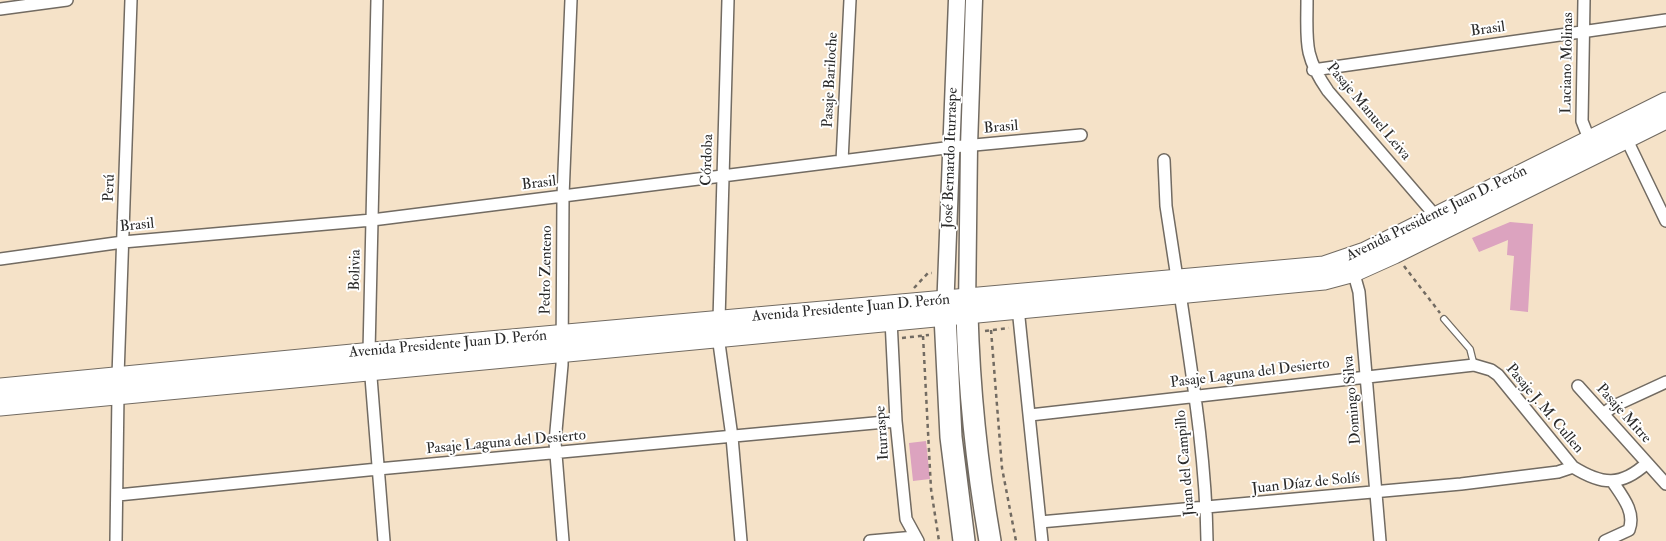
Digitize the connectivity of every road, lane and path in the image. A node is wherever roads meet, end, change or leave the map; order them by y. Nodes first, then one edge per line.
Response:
1 (66, 0) edge
2 (131, 0) edge
3 (377, 0) edge
4 (571, 0) edge
5 (728, 0) edge
6 (850, 0) edge
7 (957, 0) edge
8 (974, 0) edge
9 (1306, 0) edge
10 (1584, 0) edge
11 (0, 9) edge
12 (1666, 20) edge
13 (1583, 32) junction
14 (1313, 70) junction
15 (1666, 102) edge
16 (1666, 119) edge
17 (1082, 135) dead end
18 (1626, 138) junction
19 (1593, 146) junction
20 (961, 147) junction
21 (1164, 160) dead end
22 (842, 162) junction
23 (723, 177) junction
24 (563, 196) junction
25 (372, 220) junction
26 (1440, 221) junction
27 (1666, 221) edge
28 (123, 242) junction
29 (1394, 254) junction
30 (0, 259) edge
31 (1351, 266) junction
32 (946, 272) junction
33 (1178, 286) junction
34 (912, 304) junction
35 (1018, 308) junction
36 (968, 315) junction
37 (945, 317) junction
38 (1444, 318) joint
39 (890, 320) junction
40 (1020, 327) junction
41 (718, 328) junction
42 (991, 330) junction
43 (923, 336) junction
44 (893, 339) junction
45 (561, 344) junction
46 (369, 361) junction
47 (1474, 365) junction
48 (1367, 376) junction
49 (1666, 382) edge
50 (118, 385) junction
51 (1578, 386) dead end
52 (0, 388) edge
53 (1195, 396) junction
54 (0, 406) edge
55 (1603, 414) junction
56 (1030, 415) junction
57 (896, 422) junction
58 (732, 437) junction
59 (556, 454) junction
60 (1647, 463) junction
61 (1573, 467) junction
62 (378, 469) junction
63 (1662, 472) edge
64 (1612, 481) junction
65 (1666, 484) edge
66 (1376, 492) junction
67 (118, 495) junction
68 (1206, 508) junction
69 (117, 517) junction
70 (1040, 522) junction
71 (917, 539) edge
72 (116, 541) edge
73 (124, 541) edge
74 (384, 541) edge
75 (563, 541) edge
76 (741, 541) edge
77 (870, 541) edge
78 (939, 541) edge
79 (964, 541) edge
80 (990, 541) edge
81 (1016, 541) edge
82 (1042, 541) edge
83 (1207, 541) edge
84 (1380, 541) edge
85 (1605, 541) edge

1 - 11 street
2 - 28 street, Perú
3 - 25 street, Bolivia
4 - 24 street, Pedro Zenteno
5 - 23 street, Córdoba
6 - 22 street, Pasaje Bariloche
7 - 20 main road, José Bernardo Iturraspe
8 - 20 main road, José Bernardo Iturraspe
9 - 14 street, Pasaje Manuel Leiva
10 - 13 street, Luciano Molinas
12 - 13 street, Brasil
13 - 14 street, Brasil
13 - 19 street, Luciano Molinas
14 - 26 street, Pasaje Manuel Leiva
15 - 19 main road, Avenida Presidente Juan D. Perón
16 - 18 main road, Avenida Presidente Juan D. Perón
17 - 20 street, Brasil
18 - 19 main road, Avenida Presidente Juan D. Perón
18 - 27 street
19 - 26 main road, Avenida Presidente Juan D. Perón
20 - 22 street, Brasil
20 - 32 main road, José Bernardo Iturraspe
20 - 36 main road, José Bernardo Iturraspe
21 - 33 street, Juan del Campillo
22 - 23 street, Brasil
23 - 24 street, Brasil
23 - 41 street, Córdoba
24 - 25 street, Brasil
24 - 45 street, Pedro Zenteno
25 - 28 street, Brasil
25 - 46 street, Bolivia
26 - 29 main road, Avenida Presidente Juan D. Perón
26 - 31 main road, Avenida Presidente Juan D. Perón
28 - 30 street, Brasil
28 - 50 street, Perú
29 - 31 main road, Avenida Presidente Juan D. Perón
29 - 38 path
31 - 33 main road, Avenida Presidente Juan D. Perón
31 - 48 street, Domingo Silva
32 - 34 path
32 - 37 main road, José Bernardo Iturraspe
33 - 35 main road, Avenida Presidente Juan D. Perón
33 - 36 main road, Avenida Presidente Juan D. Perón
33 - 53 street, Juan del Campillo
34 - 37 main road, Avenida Presidente Juan D. Perón
34 - 41 main road, Avenida Presidente Juan D. Perón
35 - 36 main road, Avenida Presidente Juan D. Perón
35 - 40 street
36 - 37 main road, Avenida Presidente Juan D. Perón
36 - 42 path
36 - 80 highway
37 - 39 main road, Avenida Presidente Juan D. Perón
37 - 43 path
37 - 79 highway
38 - 47 lane
39 - 41 main road, Avenida Presidente Juan D. Perón
39 - 44 street, Iturraspe
40 - 42 path
40 - 56 street
41 - 45 main road, Avenida Presidente Juan D. Perón
41 - 58 street, Córdoba
42 - 81 path
43 - 44 path
43 - 78 path
44 - 57 street, Iturraspe
45 - 46 main road, Avenida Presidente Juan D. Perón
45 - 59 street, Pedro Zenteno
46 - 50 main road, Avenida Presidente Juan D. Perón
46 - 62 street, Bolivia
47 - 48 street, Pasaje Laguna del Desierto
47 - 61 street, Pasaje J. M. Cullen
48 - 53 street, Pasaje Laguna del Desierto
48 - 66 street, Domingo Silva
49 - 55 street
50 - 52 main road, Avenida Presidente Juan D. Perón
50 - 54 main road, Avenida Presidente Juan D. Perón
50 - 67 street, Perú
51 - 55 street, Pasaje Mitre
53 - 56 street, Pasaje Laguna del Desierto
53 - 68 street, Juan del Campillo
55 - 60 street, Pasaje Mitre
56 - 70 street
57 - 58 street, Pasaje Laguna del Desierto
57 - 71 street, Iturraspe
58 - 59 street, Pasaje Laguna del Desierto
58 - 76 street, Córdoba
59 - 62 street, Pasaje Laguna del Desierto
59 - 75 street, Pedro Zenteno
60 - 63 street, Pasaje Mitre
60 - 64 street
61 - 64 street, Pasaje J. M. Cullen
61 - 66 street, Juan Díaz de Solís
62 - 67 street, Pasaje Laguna del Desierto
62 - 74 street, Bolivia
63 - 65 street, Pasaje Mitre
64 - 85 street
66 - 68 street, Juan Díaz de Solís
66 - 84 street, Domingo Silva
67 - 69 street, Perú
68 - 70 street, Juan Díaz de Solís
68 - 83 street, Juan del Campillo
69 - 72 street, Perú
69 - 73 street, Perú
70 - 82 street
71 - 77 street

